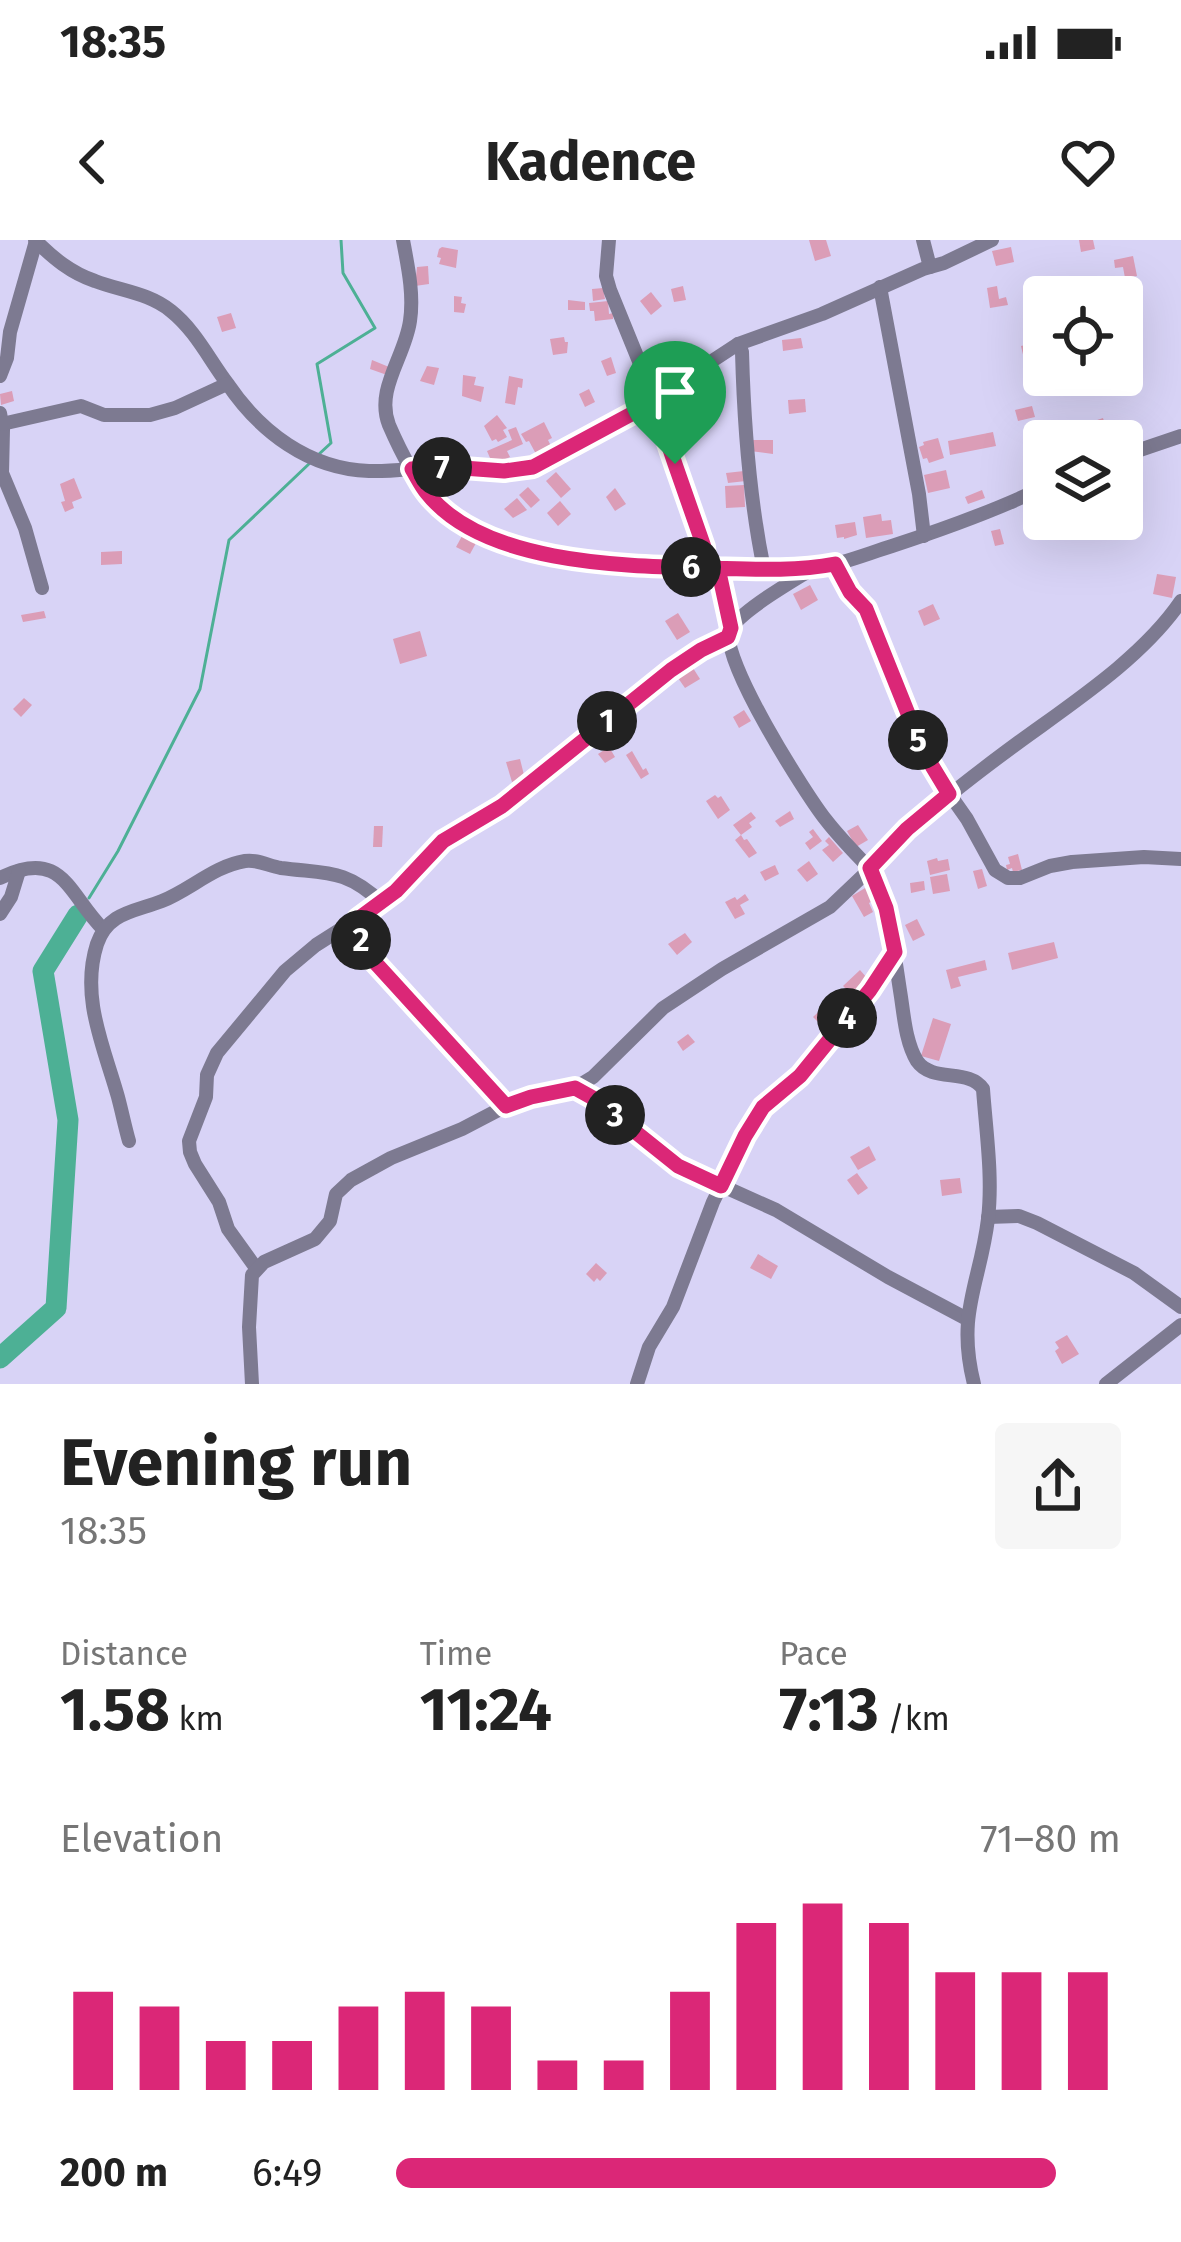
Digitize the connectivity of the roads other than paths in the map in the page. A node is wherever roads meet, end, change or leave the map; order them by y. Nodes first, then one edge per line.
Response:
1 (36, 240) edge
2 (403, 240) edge
3 (610, 240) edge
4 (923, 240) edge
5 (992, 240) edge
6 (930, 267) junction
7 (880, 287) junction
8 (738, 344) junction
9 (0, 376) edge
10 (227, 384) junction
11 (653, 400) junction
12 (1, 418) edge
13 (1181, 436) edge
14 (1143, 449) edge
15 (412, 469) junction
16 (1023, 497) edge
17 (924, 536) junction
18 (835, 564) junction
19 (712, 568) junction
20 (812, 568) junction
21 (764, 569) junction
22 (42, 588) dead end
23 (1181, 601) edge
24 (730, 632) junction
25 (949, 794) junction
26 (1181, 859) edge
27 (870, 868) junction
28 (20, 871) junction
29 (0, 878) edge
30 (382, 903) junction
31 (0, 914) edge
32 (358, 919) junction
33 (103, 929) junction
34 (895, 952) junction
35 (575, 1088) junction
36 (506, 1106) junction
37 (129, 1142) dead end
38 (721, 1186) junction
39 (988, 1217) junction
40 (256, 1268) junction
41 (1181, 1307) edge
42 (967, 1319) junction
43 (1181, 1325) edge
44 (252, 1384) edge
45 (637, 1384) edge
46 (974, 1384) edge
47 (1106, 1384) edge

1 - 9 street
1 - 10 street
2 - 15 street
3 - 11 street
4 - 6 street
5 - 6 street
6 - 7 street
7 - 8 street
7 - 17 street
8 - 11 street
8 - 21 street
10 - 12 street
10 - 15 street
11 - 15 street
11 - 19 street
12 - 22 street
13 - 14 street
15 - 19 street
16 - 17 street
17 - 18 street
18 - 20 street
18 - 25 street
19 - 21 street
19 - 24 street
20 - 21 street
20 - 24 street
23 - 25 street
24 - 27 street
24 - 30 street
25 - 26 street
25 - 27 street
27 - 34 street
27 - 35 street
28 - 29 street
28 - 31 street
28 - 33 street
30 - 32 street
30 - 33 street
32 - 36 street
32 - 40 street
33 - 37 street
34 - 38 street
34 - 39 street
35 - 36 street
35 - 38 street
36 - 40 street
38 - 42 street
38 - 45 street
39 - 41 street
39 - 42 street
40 - 44 street
42 - 46 street
43 - 47 street

